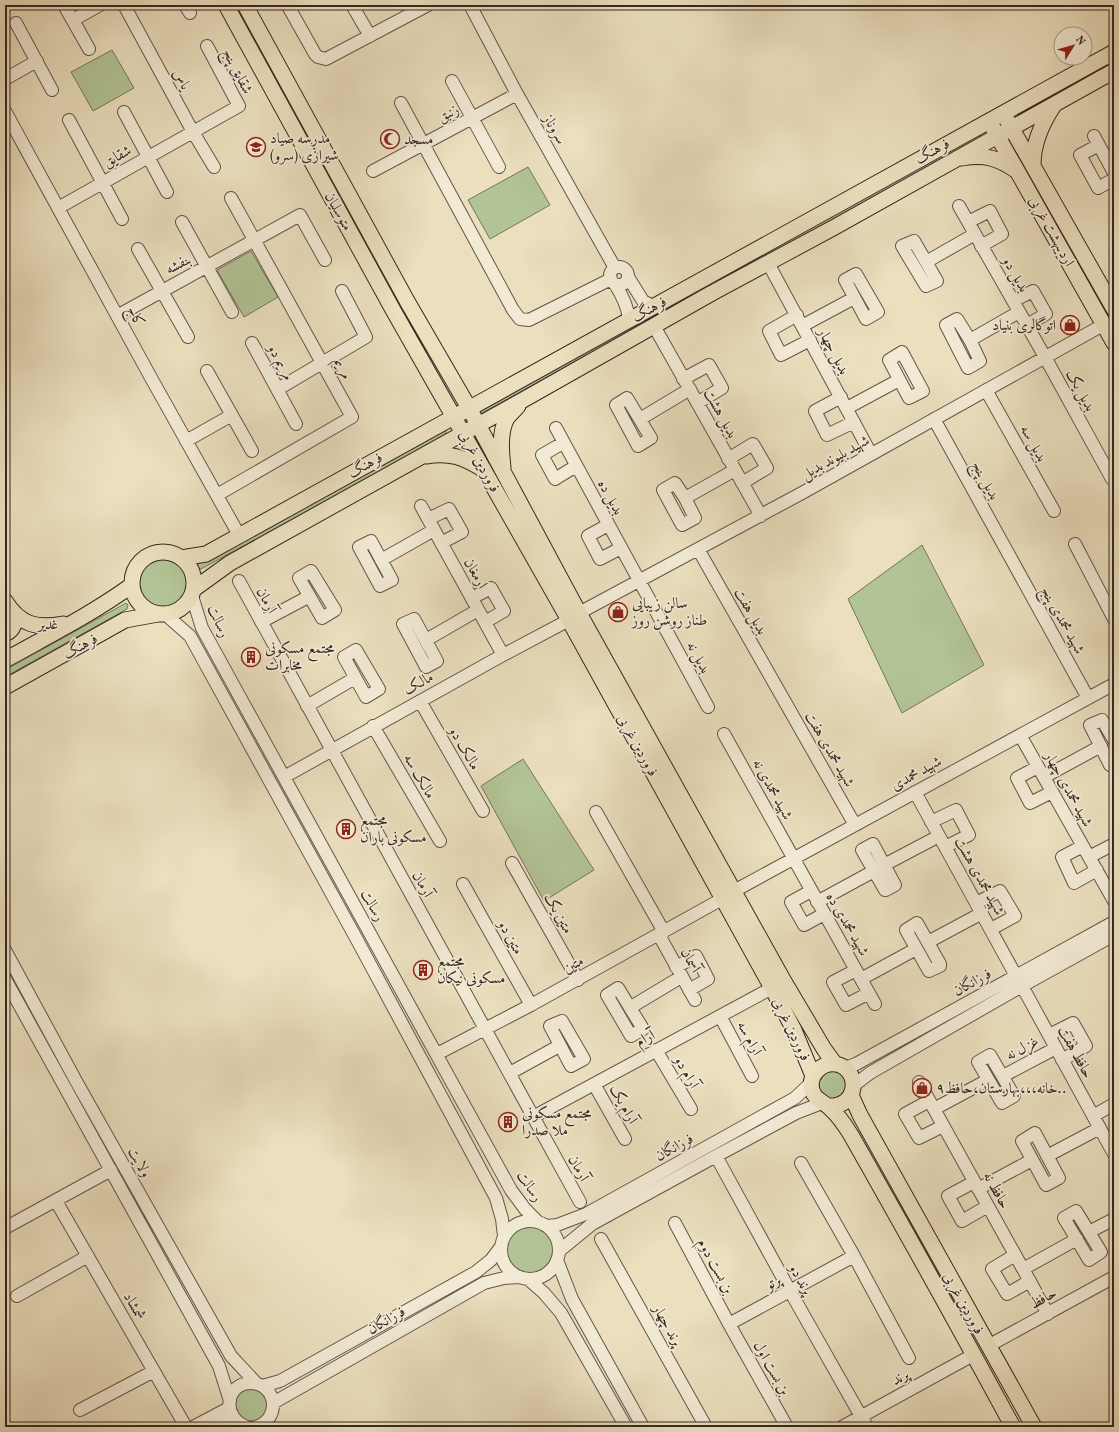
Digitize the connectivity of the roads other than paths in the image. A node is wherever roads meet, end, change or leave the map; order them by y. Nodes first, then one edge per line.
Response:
1 (64, 5) edge
2 (100, 5) edge
3 (124, 5) edge
4 (226, 5) edge
5 (245, 5) edge
6 (352, 5) edge
7 (428, 5) edge
8 (470, 5) edge
9 (288, 6) dead end
10 (16, 23) dead end
11 (370, 36) junction
12 (207, 46) dead end
13 (1114, 52) edge
14 (37, 61) junction
15 (1114, 71) edge
16 (5, 79) edge
17 (452, 81) dead end
18 (52, 90) dead end
19 (517, 94) junction
20 (401, 103) dead end
21 (1055, 104) junction
22 (5, 111) edge
23 (124, 112) dead end
24 (1003, 112) junction
25 (472, 118) junction
26 (69, 120) dead end
27 (988, 120) junction
28 (1012, 128) junction
29 (193, 132) junction
30 (998, 136) junction
31 (422, 144) junction
32 (148, 156) junction
33 (1110, 158) edge
34 (957, 159) junction
35 (1033, 165) junction
36 (214, 168) dead end
37 (499, 168) dead end
38 (373, 171) dead end
39 (1019, 172) junction
40 (1114, 173) edge
41 (1114, 179) edge
42 (102, 182) junction
43 (167, 192) dead end
44 (231, 198) dead end
45 (959, 206) dead end
46 (58, 208) junction
47 (122, 220) dead end
48 (182, 222) dead end
49 (968, 222) junction
50 (975, 234) junction
51 (254, 240) junction
52 (981, 246) junction
53 (138, 249) dead end
54 (325, 260) dead end
55 (926, 262) dead end
56 (768, 264) junction
57 (207, 266) junction
58 (613, 277) junction
59 (161, 291) junction
60 (342, 291) dead end
61 (854, 298) dead end
62 (407, 301) junction
63 (1013, 301) junction
64 (653, 306) junction
65 (1114, 309) edge
66 (393, 310) junction
67 (232, 312) dead end
68 (1019, 312) junction
69 (117, 316) junction
70 (629, 320) junction
71 (800, 321) junction
72 (1027, 325) junction
73 (1103, 325) junction
74 (654, 326) junction
75 (188, 337) dead end
76 (810, 340) junction
77 (970, 340) dead end
78 (1114, 344) edge
79 (1045, 357) junction
80 (322, 364) junction
81 (207, 371) dead end
82 (683, 378) junction
83 (899, 380) dead end
84 (690, 389) junction
85 (986, 390) junction
86 (523, 400) junction
87 (697, 403) junction
88 (844, 403) junction
89 (469, 408) junction
90 (232, 415) junction
91 (455, 416) junction
92 (640, 419) dead end
93 (934, 419) junction
94 (854, 422) junction
95 (296, 424) dead end
96 (478, 425) junction
97 (556, 428) dead end
98 (464, 433) junction
99 (186, 441) junction
100 (564, 443) junction
101 (252, 451) dead end
102 (872, 454) junction
103 (421, 456) junction
104 (728, 459) junction
105 (576, 466) junction
106 (735, 470) junction
107 (485, 471) junction
108 (503, 472) junction
109 (1112, 480) dead end
110 (742, 483) junction
111 (217, 495) junction
112 (685, 498) dead end
113 (421, 506) dead end
114 (1054, 511) dead end
115 (761, 516) junction
116 (431, 525) junction
117 (608, 525) junction
118 (239, 535) junction
119 (441, 543) junction
120 (1075, 544) dead end
121 (621, 548) junction
122 (698, 550) junction
123 (1010, 556) joint
124 (181, 558) junction
125 (381, 560) dead end
126 (239, 581) dead end
127 (639, 581) junction
128 (132, 585) junction
129 (193, 592) junction
130 (308, 596) dead end
131 (472, 598) junction
132 (9, 607) edge
133 (478, 610) junction
134 (162, 614) junction
135 (574, 617) junction
136 (1114, 619) edge
137 (76, 621) junction
138 (261, 622) junction
139 (485, 622) junction
140 (5, 634) edge
141 (426, 640) dead end
142 (503, 655) junction
143 (5, 660) edge
144 (355, 678) dead end
145 (1114, 684) edge
146 (5, 687) edge
147 (777, 688) joint
148 (1088, 698) junction
149 (420, 701) junction
150 (306, 706) junction
151 (708, 707) dead end
152 (373, 726) junction
153 (724, 734) dead end
154 (1020, 735) junction
155 (1114, 740) edge
156 (1101, 746) junction
157 (331, 750) junction
158 (1114, 763) edge
159 (1041, 772) junction
160 (284, 777) junction
161 (915, 792) junction
162 (1052, 792) junction
163 (483, 811) dead end
164 (596, 812) dead end
165 (931, 822) junction
166 (855, 825) junction
167 (440, 841) dead end
168 (942, 842) junction
169 (1114, 844) edge
170 (1083, 846) junction
171 (1089, 857) junction
172 (793, 859) junction
173 (512, 862) dead end
174 (1097, 870) junction
175 (463, 884) dead end
176 (811, 891) junction
177 (728, 895) junction
178 (1114, 901) edge
179 (817, 902) junction
180 (979, 908) junction
181 (824, 914) junction
182 (1114, 922) edge
183 (991, 929) junction
184 (661, 934) junction
185 (1114, 935) edge
186 (928, 942) junction
187 (916, 949) junction
188 (5, 950) edge
189 (679, 972) junction
190 (858, 974) junction
191 (5, 979) edge
192 (578, 980) junction
193 (1019, 981) junction
194 (772, 988) junction
195 (869, 993) junction
196 (11, 1000) edge
197 (875, 1004) dead end
198 (531, 1005) junction
199 (630, 1007) dead end
200 (720, 1016) junction
201 (485, 1029) junction
202 (1049, 1035) junction
203 (559, 1046) dead end
204 (1056, 1048) junction
205 (656, 1050) junction
206 (437, 1054) junction
207 (1062, 1060) junction
208 (840, 1066) junction
209 (510, 1073) junction
210 (752, 1076) dead end
211 (1003, 1076) junction
212 (812, 1080) junction
213 (988, 1080) junction
214 (919, 1082) dead end
215 (594, 1084) junction
216 (852, 1091) junction
217 (825, 1104) junction
218 (1114, 1104) edge
219 (931, 1105) junction
220 (691, 1109) dead end
221 (1093, 1116) junction
222 (533, 1118) junction
223 (943, 1126) junction
224 (1106, 1133) edge
225 (625, 1139) dead end
226 (1114, 1154) edge
227 (716, 1156) junction
228 (1047, 1156) junction
229 (1032, 1160) junction
230 (801, 1163) dead end
231 (111, 1170) junction
232 (976, 1186) junction
233 (56, 1201) junction
234 (580, 1202) dead end
235 (988, 1206) junction
236 (1114, 1220) edge
237 (675, 1223) dead end
238 (542, 1224) junction
239 (5, 1228) edge
240 (1089, 1232) junction
241 (504, 1236) junction
242 (602, 1239) dead end
243 (1077, 1239) junction
244 (500, 1248) junction
245 (1015, 1255) junction
246 (88, 1256) junction
247 (558, 1256) junction
248 (854, 1256) junction
249 (1023, 1269) junction
250 (1114, 1277) edge
251 (524, 1278) junction
252 (1030, 1281) junction
253 (790, 1291) junction
254 (17, 1296) dead end
255 (1048, 1314) junction
256 (729, 1324) junction
257 (988, 1346) junction
258 (973, 1355) junction
259 (909, 1358) dead end
260 (154, 1371) junction
261 (260, 1385) junction
262 (273, 1408) junction
263 (231, 1409) junction
264 (80, 1410) dead end
265 (864, 1422) edge
266 (186, 1427) edge
267 (194, 1427) edge
268 (217, 1427) edge
269 (247, 1427) edge
270 (255, 1427) edge
271 (277, 1427) edge
272 (626, 1427) edge
273 (643, 1427) edge
274 (706, 1427) edge
275 (787, 1427) edge
276 (842, 1427) edge
277 (1013, 1427) edge
278 (1034, 1427) edge

1 - 2 street
3 - 29 street, یاس
4 - 66 main road, متوسلیان
5 - 62 main road, متوسلیان
6 - 11 street
7 - 11 street
8 - 19 street, سروناز
9 - 11 street
10 - 14 street
12 - 29 street, شقایق پنج
13 - 24 main road, فرهنگ
14 - 16 street
14 - 18 street
15 - 21 main road, فرهنگ
17 - 25 street
19 - 25 street, زنبق
19 - 58 street, سروناز
20 - 31 street
21 - 28 main road, فرهنگ
21 - 35 main road
22 - 46 street, کاج
23 - 32 street
24 - 27 main road, فرهنگ
24 - 28 main road, اردیبهشت غربی
25 - 31 street, زنبق
25 - 37 street
26 - 42 street
27 - 30 main road, اردیبهشت غربی
27 - 64 main road, فرهنگ
28 - 30 main road, فرهنگ
28 - 35 main road, اردیبهشت غربی
29 - 32 street, شقایق
29 - 36 street, یاس
30 - 34 main road, فرهنگ
30 - 39 main road, اردیبهشت غربی
31 - 38 street, زنبق
31 - 58 street
32 - 42 street, شقایق
32 - 43 street
33 - 40 street
33 - 41 street
34 - 39 main road
34 - 56 main road, فرهنگ
35 - 65 main road, اردیبهشت غربی
39 - 73 main road, اردیبهشت غربی
42 - 46 street, شقایق
42 - 47 street
44 - 51 street, مریم
45 - 49 street, بدیل دو
46 - 69 street, کاج
48 - 57 street
49 - 50 street, بدیل دو
49 - 52 street
50 - 52 street, بدیل دو
50 - 55 street
51 - 54 street, بنفشه
51 - 57 street, بنفشه
51 - 80 street, مریم
52 - 63 street, بدیل دو
53 - 59 street
56 - 71 street, بدیل چهار
56 - 74 main road, فرهنگ
57 - 59 street, بنفشه
57 - 67 street
58 - 64 street
58 - 70 street, سروناز
59 - 69 street, بنفشه
59 - 75 street
60 - 80 street
61 - 71 street
62 - 66 main road
62 - 89 main road, متوسلیان
63 - 68 street, بدیل دو
63 - 72 street
64 - 70 main road, فرهنگ
66 - 91 main road, متوسلیان
68 - 72 street, بدیل دو
68 - 77 street
69 - 99 street, کاج
70 - 89 main road, فرهنگ
71 - 76 street, بدیل چهار
71 - 76 street
72 - 79 street, بدیل دو
73 - 78 main road, اردیبهشت غربی
73 - 79 street, شهید بلیوند بدیل
74 - 82 street, بدیل هشت
74 - 86 main road, فرهنگ
76 - 88 street, بدیل چهار
79 - 85 street, شهید بلیوند بدیل
79 - 109 street, بدیل یک
80 - 95 street, مریم دو
80 - 111 street, مریم
81 - 90 street
82 - 84 street, بدیل هشت
82 - 87 street
83 - 88 street
84 - 87 street, بدیل هشت
84 - 92 street
85 - 93 street, شهید بلیوند بدیل
85 - 114 street, بدیل سه
86 - 96 main road, فرهنگ
86 - 108 main road
87 - 104 street, بدیل هشت
88 - 94 street, بدیل چهار
88 - 94 street
89 - 91 main road, فرهنگ
89 - 96 main road, فروردین غربی
90 - 99 street
90 - 101 street
91 - 98 main road, فروردین غربی
91 - 118 main road, فرهنگ
93 - 102 street, شهید بلیوند بدیل
93 - 123 street, بدیل پنج
94 - 102 street, بدیل چهار
96 - 98 main road, فرهنگ
96 - 108 main road, فروردین غربی
97 - 100 street, بدیل ده
98 - 103 main road, فرهنگ
98 - 107 main road, فروردین غربی
99 - 111 street, کاج
100 - 105 street, بدیل ده
100 - 105 street
102 - 115 street, شهید بلیوند بدیل
103 - 107 main road
103 - 129 main road, فرهنگ
104 - 106 street, بدیل هشت
104 - 110 street
105 - 117 street, بدیل ده
106 - 110 street, بدیل هشت
106 - 112 street
107 - 135 main road, فروردین غربی
108 - 135 main road, فروردین غربی
110 - 115 street, بدیل هشت
111 - 118 street, کاج
113 - 116 street, ارمغان
115 - 122 street, شهید بلیوند بدیل
116 - 119 street, ارمغان
116 - 119 street
116 - 125 street
117 - 121 street, بدیل ده
117 - 121 street
118 - 124 main road, فرهنگ
119 - 131 street, ارمغان
120 - 136 street
121 - 127 street, بدیل ده
122 - 127 street, شهید بلیوند بدیل
122 - 147 street, بدیل هفت
123 - 148 street, شهید محمدی پنج
124 - 128 main road
124 - 129 main road
126 - 138 street, آرمان
127 - 135 street, شهید بلیوند بدیل
127 - 151 street, بدیل نه
128 - 134 main road
128 - 137 main road, فرهنگ
129 - 134 main road
129 - 160 street, رسالت
130 - 138 street
131 - 133 street, ارمغان
131 - 139 street
132 - 137 main road, غدیر
132 - 140 main road
133 - 139 street, ارمغان
133 - 141 street
134 - 146 main road, فرهنگ
134 - 241 street, رسالت
135 - 142 street, مالک
135 - 177 main road, فروردین غربی
137 - 143 main road, فرهنگ
138 - 150 street, آرمان
139 - 142 street, ارمغان
142 - 149 street, مالک
144 - 150 street
145 - 148 street, شهید محمدی
147 - 166 street, شهید محمدی هفت
148 - 154 street, شهید محمدی
149 - 152 street, مالک
149 - 163 street, مالک دو
150 - 157 street, آرمان
152 - 157 street, مالک
152 - 167 street, مالک سه
153 - 172 street, شهید محمدی نه
154 - 159 street, شهید محمدی چهار
154 - 161 street, شهید محمدی
155 - 156 street
156 - 158 street
156 - 159 street
157 - 160 street, مالک
157 - 201 street, آرمان
159 - 162 street, شهید محمدی چهار
159 - 162 street
160 - 206 street, رسالت
161 - 165 street, شهید محمدی هشت
161 - 166 street, شهید محمدی
162 - 170 street, شهید محمدی چهار
164 - 184 street, آسمان
165 - 168 street, شهید محمدی هشت
165 - 168 street
166 - 172 street, شهید محمدی
168 - 179 street
168 - 180 street, شهید محمدی هشت
169 - 171 street
170 - 171 street, شهید محمدی چهار
170 - 174 street
171 - 174 street, شهید محمدی چهار
172 - 176 street, شهید محمدی ده
172 - 177 street, شهید محمدی
173 - 192 street, متین یک
174 - 178 street, شهید محمدی چهار
175 - 198 street, متین دو
176 - 179 street, شهید محمدی ده
176 - 181 street
177 - 184 street, متین
177 - 194 main road, فروردین غربی
177 - 208 main road, فروردین غربی
179 - 181 street, شهید محمدی ده
180 - 183 street, شهید محمدی هشت
180 - 183 street
180 - 186 street
181 - 190 street, شهید محمدی ده
182 - 193 street, فرزانگان
183 - 193 street, شهید محمدی هشت
184 - 189 street, آسمان
184 - 192 street, متین
185 - 193 street, فرزانگان
186 - 187 street
186 - 187 street
187 - 190 street
188 - 261 street, ولایت
189 - 189 street, آسمان
189 - 199 street
190 - 195 street, شهید محمدی ده
190 - 195 street
191 - 196 street, ولایت
192 - 198 street, متین
193 - 202 street, حافظ هفت
193 - 208 street, فرزانگان
193 - 216 street, فرزانگان
194 - 200 street, آرام
194 - 212 main road, فروردین غربی
195 - 197 street, شهید محمدی ده
196 - 231 street, ولایت
198 - 201 street, متین
200 - 205 street, آرام
200 - 210 street, آرام سه
201 - 206 street, متین
201 - 209 street, آرمان
202 - 204 street, حافظ هفت
202 - 207 street
203 - 209 street
204 - 207 street, حافظ هفت
204 - 211 street, غزل نه
205 - 215 street, آرام
205 - 220 street, آرام دو
206 - 238 street, رسالت
207 - 221 street, حافظ هفت
208 - 212 main road
208 - 216 main road
209 - 222 street, آرمان
211 - 213 street
211 - 213 street
212 - 217 main road
212 - 238 street, فرزانگان
213 - 219 street
214 - 219 street, حافظ نه
215 - 222 street, آرام
215 - 225 street, آرام یک
216 - 217 main road
216 - 257 main road, فروردین غربی
217 - 227 street, فرزانگان
217 - 258 main road, فروردین غربی
218 - 221 street
219 - 223 street, حافظ نه
219 - 223 street
221 - 224 street, حافظ هفت
222 - 234 street, آرمان
223 - 232 street, حافظ نه
224 - 226 street, حافظ هفت
224 - 228 street
227 - 247 street, فرزانگان
227 - 253 street, پرند دو
228 - 229 street
228 - 229 street
229 - 232 street
230 - 248 street
231 - 233 street
231 - 263 street, ولایت
232 - 235 street, حافظ نه
232 - 235 street
233 - 239 street
233 - 246 street, شمشاد
235 - 245 street, حافظ نه
236 - 240 street
237 - 256 street, بن بست دوم
238 - 241 street
238 - 247 street
240 - 243 street
240 - 243 street
241 - 244 street
242 - 274 street, پرند چهار
243 - 249 street
244 - 251 street
244 - 261 street, فرزانگان
245 - 249 street, حافظ نه
245 - 252 street
246 - 254 street
246 - 260 street, شمشاد
247 - 251 street
247 - 273 street
248 - 253 street, پرتو
248 - 259 street
249 - 252 street, حافظ نه
250 - 255 street, حافظ
251 - 262 street, فرزانگان
251 - 272 street
252 - 255 street, حافظ نه
253 - 256 street, پرتو
253 - 265 street, پرند دو
255 - 257 street, حافظ
256 - 275 street, بن بست اول
257 - 278 main road, فروردین غربی
258 - 265 street, پرند
258 - 277 main road, فروردین غربی
260 - 264 street
260 - 266 street, شمشاد
261 - 262 street, ولایت
261 - 263 street, فرزانگان
262 - 270 street, فرزانگان
262 - 271 street
263 - 267 street
263 - 268 street
263 - 269 street
265 - 276 street, پرند

